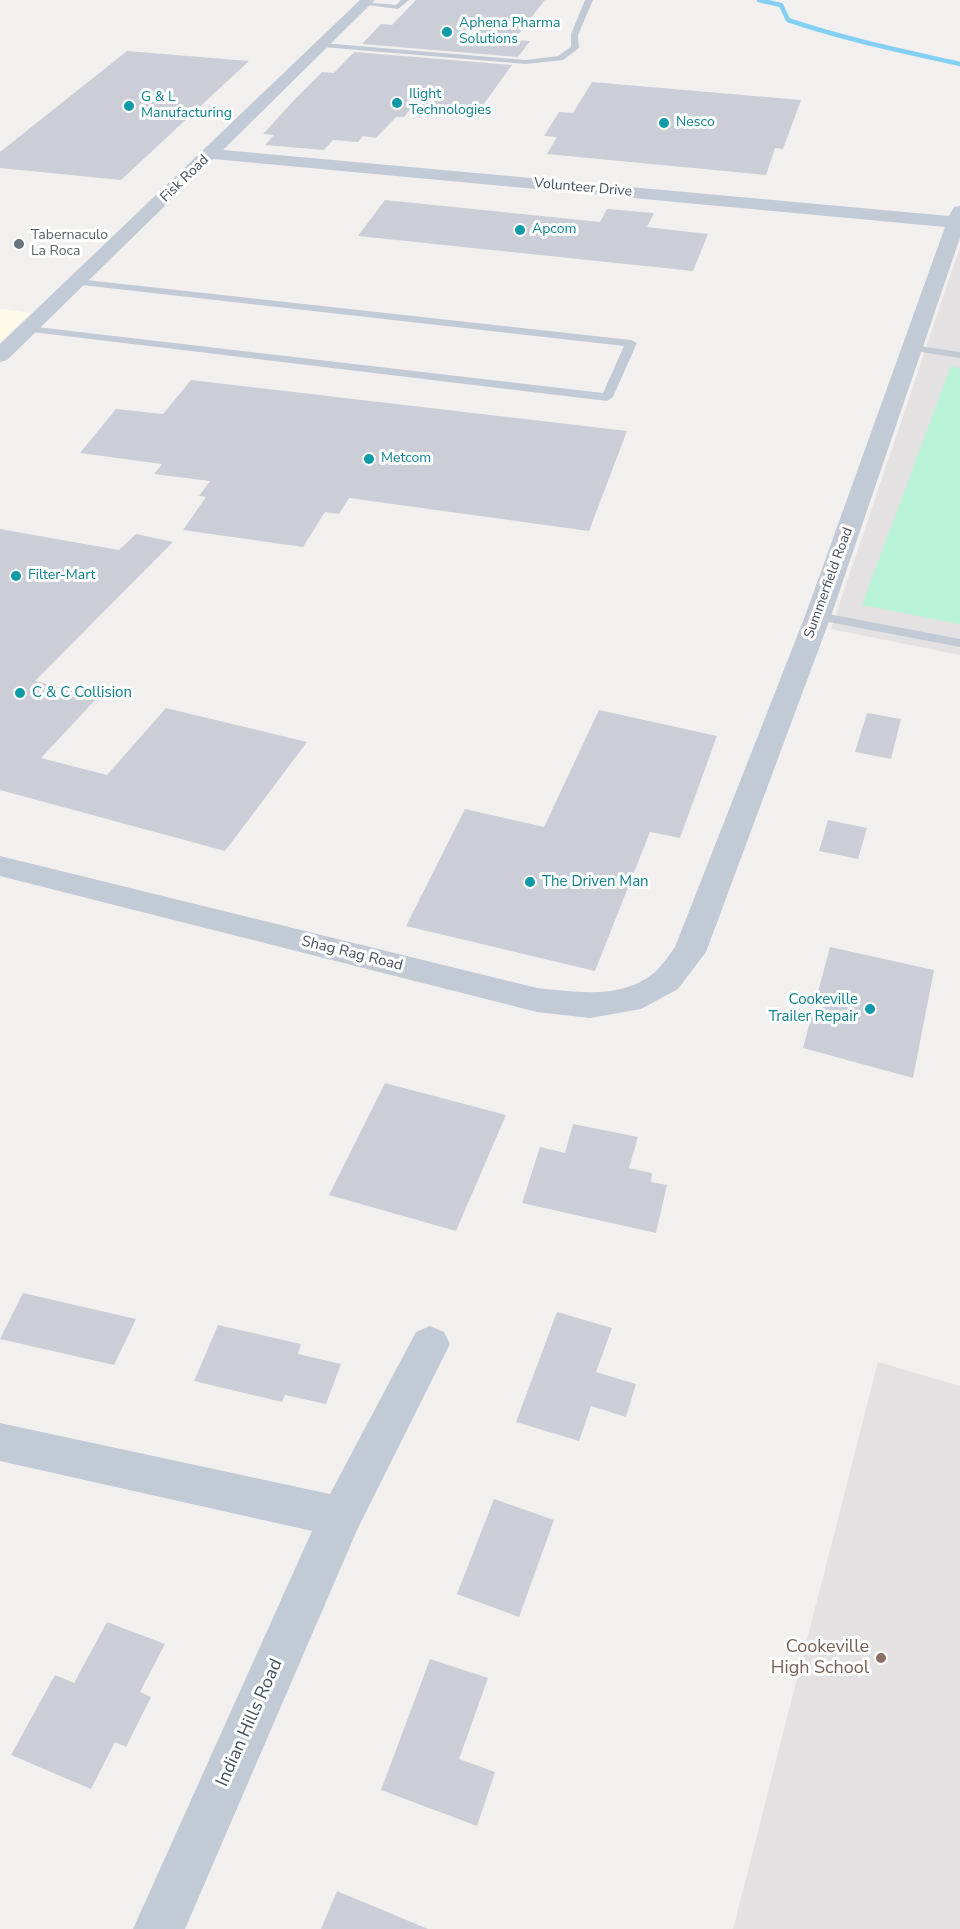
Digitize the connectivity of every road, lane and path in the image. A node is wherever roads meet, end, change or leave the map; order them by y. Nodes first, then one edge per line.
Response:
1 (405, 0) edge
2 (589, 0) edge
3 (366, 2) edge
4 (322, 45) junction
5 (211, 154) junction
6 (958, 216) edge
7 (77, 282) junction
8 (28, 329) junction
9 (912, 348) junction
10 (960, 355) edge
11 (0, 356) edge
12 (818, 616) junction
13 (960, 643) edge
14 (0, 866) edge
15 (690, 952) joint
16 (430, 1344) dead end
17 (0, 1443) edge
18 (342, 1517) junction
19 (159, 1929) edge

1 - 3 lane
2 - 4 lane
3 - 4 street, Fisk Road
4 - 5 street, Fisk Road
5 - 6 street, Volunteer Drive
5 - 7 street, Fisk Road
6 - 9 street, Summerfield Road
7 - 8 street, Fisk Road
7 - 8 lane
8 - 11 street, Fisk Road
9 - 10 lane
9 - 12 street, Summerfield Road
12 - 13 lane
12 - 15 street, Summerfield Road
14 - 15 street, Shag Rag Road
16 - 18 street, Indian Hills Road
17 - 18 street
18 - 19 street, Indian Hills Road

